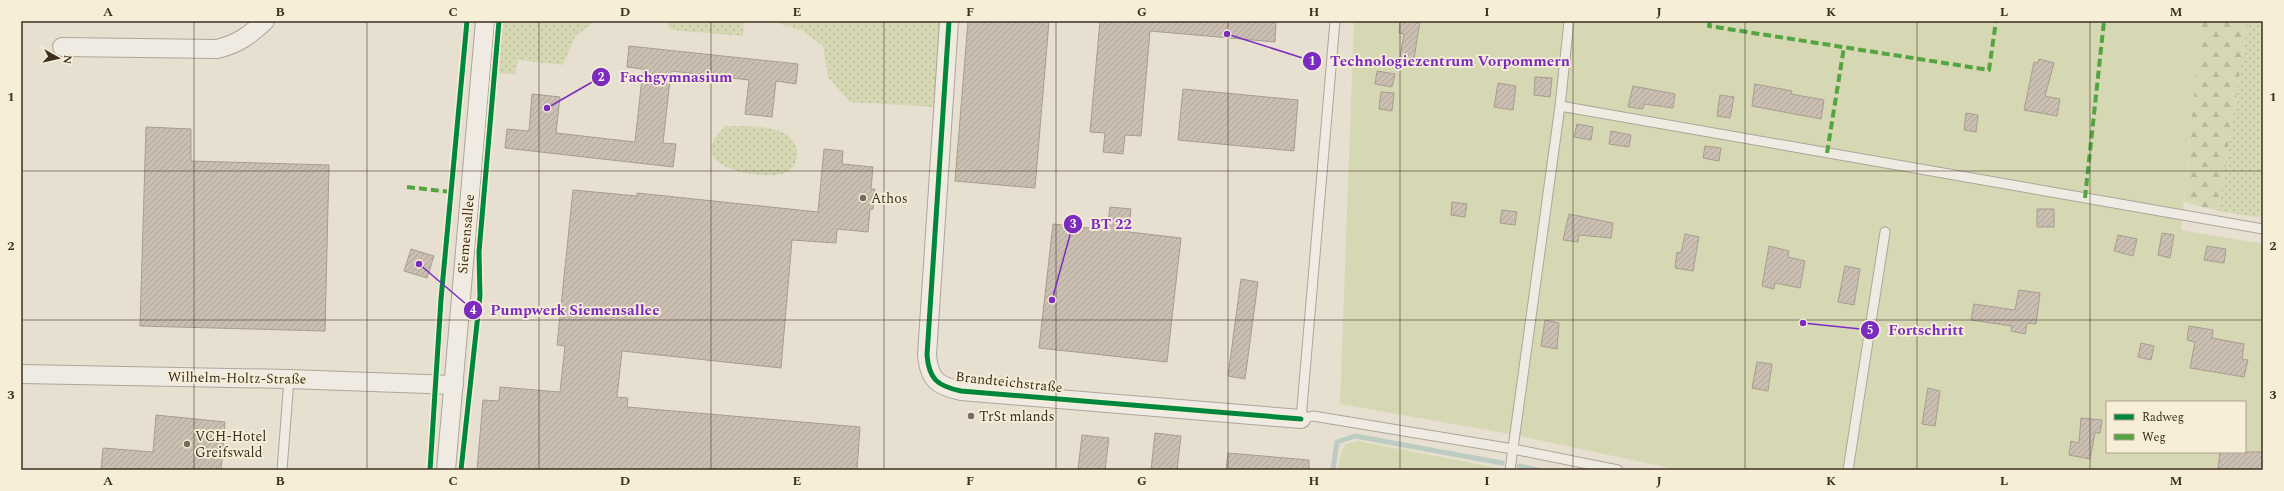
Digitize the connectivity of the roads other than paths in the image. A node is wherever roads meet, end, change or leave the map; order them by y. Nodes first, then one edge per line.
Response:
1 (265, 21) edge
2 (485, 21) edge
3 (949, 21) edge
4 (1335, 21) edge
5 (1569, 21) edge
6 (62, 47) dead end
7 (1560, 106) junction
8 (2263, 229) edge
9 (1885, 232) dead end
10 (21, 374) edge
11 (289, 379) junction
12 (454, 385) junction
13 (1301, 419) junction
14 (1513, 449) junction
15 (282, 470) edge
16 (446, 470) edge
17 (1510, 470) edge
18 (1618, 470) edge
19 (1848, 470) edge

1 - 6 street
2 - 12 street, Siemensallee
3 - 13 street, Brandteichstraße
4 - 13 lane
5 - 7 lane
7 - 8 lane
7 - 14 lane
9 - 19 lane
10 - 11 street, Wilhelm-Holtz-Straße
11 - 12 street, Wilhelm-Holtz-Straße
11 - 15 lane
12 - 16 street, Siemensallee
13 - 14 lane
14 - 17 lane
14 - 18 lane

